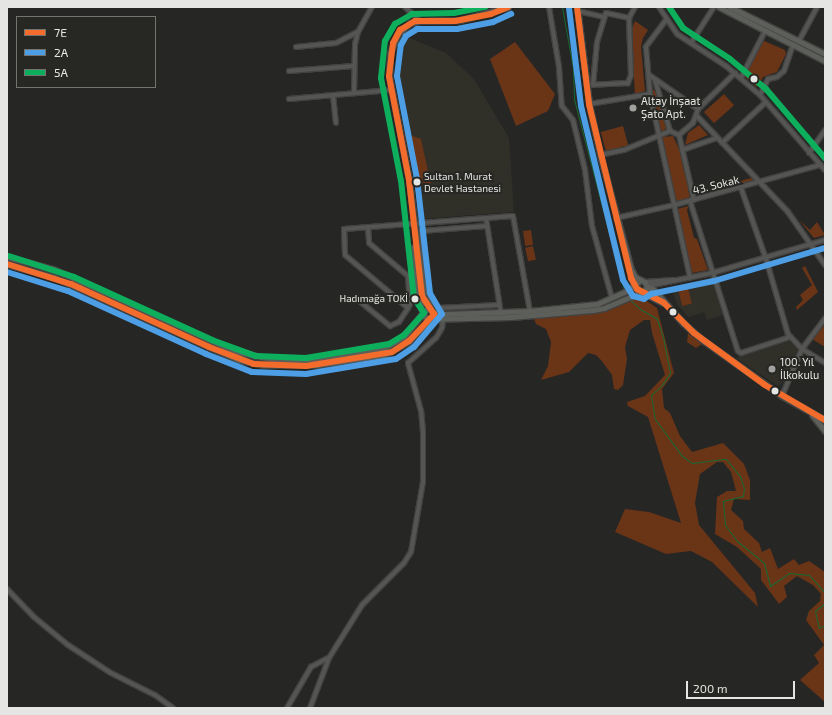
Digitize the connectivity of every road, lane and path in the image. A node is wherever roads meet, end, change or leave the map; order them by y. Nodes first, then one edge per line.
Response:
1 (372, 7) edge
2 (405, 7) edge
3 (508, 7) edge
4 (549, 7) edge
5 (577, 7) edge
6 (635, 7) edge
7 (660, 7) edge
8 (714, 7) edge
9 (719, 7) edge
10 (730, 7) edge
11 (817, 7) edge
12 (582, 12) dead end
13 (604, 17) junction
14 (629, 18) junction
15 (666, 20) junction
16 (420, 21) junction
17 (765, 31) junction
18 (358, 32) junction
19 (799, 41) junction
20 (691, 44) junction
21 (793, 45) junction
22 (296, 47) dead end
23 (825, 54) edge
24 (825, 61) edge
25 (354, 66) junction
26 (289, 71) dead end
27 (735, 73) junction
28 (649, 75) junction
29 (741, 78) junction
30 (655, 80) junction
31 (391, 90) junction
32 (354, 93) junction
33 (650, 94) junction
34 (333, 95) junction
35 (760, 95) junction
36 (289, 99) dead end
37 (766, 102) junction
38 (589, 104) junction
39 (698, 109) junction
40 (697, 116) junction
41 (336, 123) dead end
42 (825, 130) edge
43 (670, 131) junction
44 (679, 135) junction
45 (657, 136) junction
46 (717, 138) junction
47 (722, 143) junction
48 (682, 150) junction
49 (808, 153) junction
50 (600, 155) junction
51 (820, 165) junction
52 (825, 170) edge
53 (762, 182) junction
54 (741, 188) junction
55 (692, 200) junction
56 (674, 205) junction
57 (486, 218) junction
58 (616, 218) junction
59 (413, 224) junction
60 (486, 226) junction
61 (368, 227) junction
62 (825, 240) edge
63 (813, 246) junction
64 (7, 257) edge
65 (766, 259) junction
66 (7, 264) edge
67 (825, 265) edge
68 (712, 274) junction
69 (408, 276) junction
70 (416, 276) junction
71 (690, 278) junction
72 (642, 284) junction
73 (640, 292) junction
74 (612, 298) junction
75 (356, 299) dead end
76 (664, 303) junction
77 (499, 305) junction
78 (408, 308) junction
79 (431, 310) junction
80 (530, 311) junction
81 (423, 315) junction
82 (501, 315) junction
83 (444, 318) junction
84 (825, 318) edge
85 (430, 319) junction
86 (790, 337) junction
87 (802, 349) junction
88 (825, 363) edge
89 (782, 396) junction
90 (810, 412) junction
91 (825, 420) edge
92 (825, 431) edge
93 (7, 589) edge
94 (329, 658) junction
95 (173, 708) edge
96 (287, 708) edge
97 (310, 708) edge

1 - 18 street
2 - 16 street
3 - 16 main road
4 - 74 street
5 - 38 main road
6 - 14 street
7 - 15 street
8 - 20 street
9 - 17 main road
10 - 19 main road
11 - 19 street
12 - 13 street
13 - 14 street
13 - 14 street
15 - 20 street
15 - 28 street
16 - 31 main road
17 - 21 main road
17 - 29 street
18 - 22 street
18 - 25 street
19 - 23 main road
20 - 27 street
21 - 24 main road
21 - 35 street
25 - 26 street
25 - 32 street
27 - 29 street
27 - 39 street
28 - 30 street
28 - 33 street
29 - 35 street
30 - 39 street
30 - 43 street
31 - 32 street
31 - 59 main road
32 - 34 street
33 - 38 street
33 - 45 street
34 - 36 street
34 - 41 street
35 - 37 street
37 - 47 street
37 - 49 street
38 - 50 main road
39 - 40 street
40 - 44 street
40 - 46 street
42 - 49 street
43 - 44 street
43 - 45 street
44 - 48 street
45 - 50 street
45 - 56 street
46 - 47 street
46 - 48 street
47 - 53 street
48 - 55 street
49 - 51 street
50 - 58 main road
51 - 52 street
51 - 53 street, 43. Sokak
53 - 54 street, 43. Sokak
53 - 63 street
54 - 55 street, 43. Sokak
54 - 65 street
55 - 56 street, 43. Sokak
55 - 68 street
56 - 58 street, 43. Sokak
56 - 71 street
57 - 59 street
57 - 60 street
57 - 80 street
58 - 72 main road
59 - 61 street
59 - 70 main road
59 - 79 main road
60 - 77 street
60 - 77 street
61 - 69 street
61 - 78 street
62 - 63 street
63 - 65 street
63 - 67 street
64 - 81 main road
65 - 68 street
65 - 86 street
66 - 85 main road
68 - 71 street
68 - 86 street
69 - 70 street
69 - 78 street
70 - 81 main road
71 - 72 street
72 - 73 main road
72 - 73 main road
72 - 74 main road
72 - 76 main road
73 - 76 main road
73 - 82 main road
74 - 80 main road
75 - 78 street
76 - 89 main road
77 - 82 street
79 - 81 main road
79 - 82 main road
79 - 85 main road
80 - 82 main road
81 - 85 main road
82 - 83 main road
83 - 85 main road
83 - 94 street
84 - 87 street
86 - 87 street
87 - 88 street
87 - 89 street
89 - 90 main road
90 - 91 main road
90 - 92 main road
93 - 95 street
94 - 96 street
94 - 97 street

